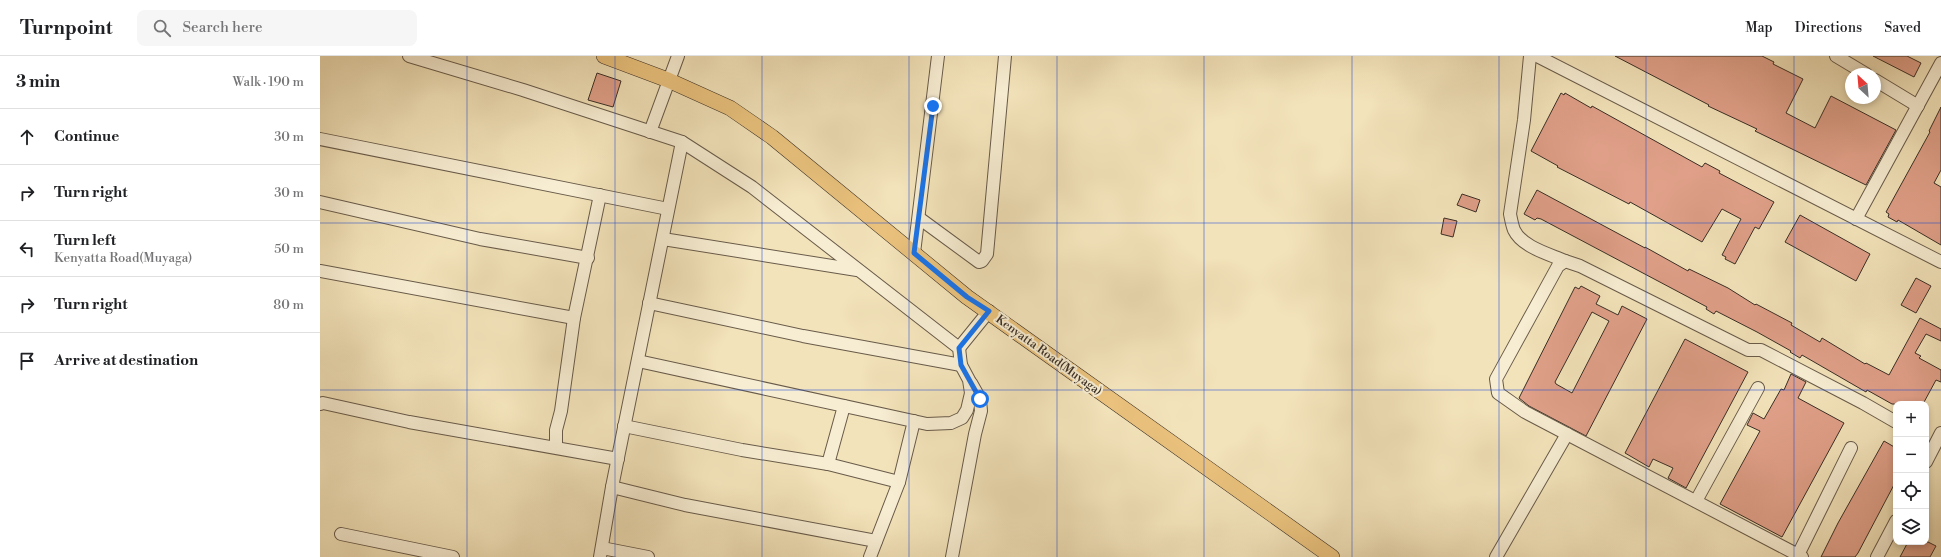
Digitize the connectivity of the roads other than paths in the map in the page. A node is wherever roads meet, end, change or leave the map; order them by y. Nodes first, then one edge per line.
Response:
1 (409, 56) edge
2 (604, 56) edge
3 (678, 56) edge
4 (938, 56) edge
5 (1005, 56) edge
6 (1530, 56) edge
7 (1537, 56) edge
8 (1836, 56) edge
9 (1941, 63) edge
10 (1856, 68) edge
11 (668, 80) junction
12 (1881, 84) edge
13 (1918, 106) junction
14 (650, 132) junction
15 (320, 139) edge
16 (682, 142) junction
17 (600, 195) junction
18 (320, 202) edge
19 (668, 209) junction
20 (918, 218) junction
21 (1856, 219) junction
22 (663, 239) junction
23 (914, 253) junction
24 (588, 258) junction
25 (1565, 261) junction
26 (1941, 262) edge
27 (858, 270) junction
28 (320, 271) edge
29 (649, 303) junction
30 (989, 311) junction
31 (574, 318) junction
32 (959, 348) junction
33 (638, 361) junction
34 (961, 365) junction
35 (970, 380) junction
36 (1758, 388) dead end
37 (320, 404) edge
38 (844, 406) junction
39 (1893, 420) edge
40 (914, 421) junction
41 (624, 426) junction
42 (1941, 433) edge
43 (1567, 434) junction
44 (1930, 443) edge
45 (556, 447) junction
46 (1851, 448) dead end
47 (618, 459) junction
48 (828, 464) junction
49 (899, 482) junction
50 (612, 487) junction
51 (1696, 501) junction
52 (1893, 527) edge
53 (341, 534) dead end
54 (876, 541) junction
55 (601, 553) edge
56 (1800, 556) edge
57 (453, 557) edge
58 (648, 557) edge
59 (870, 557) edge
60 (952, 557) edge
61 (1332, 557) edge
62 (1496, 557) edge
63 (1878, 557) edge

1 - 14 street
2 - 11 main road, Kenyatta Road(Muyaga)
3 - 11 street
4 - 20 street
5 - 20 street
6 - 25 street
7 - 21 street
8 - 10 street
9 - 13 street
11 - 14 street
11 - 23 main road, Kenyatta Road(Muyaga)
12 - 13 street
13 - 21 street
14 - 16 street
15 - 17 street
16 - 19 street
16 - 27 street
17 - 19 street
17 - 24 street
18 - 24 street
19 - 22 street
20 - 23 street
21 - 26 street
22 - 27 street
22 - 29 street
23 - 30 main road, Kenyatta Road(Muyaga)
24 - 31 street
25 - 39 street
25 - 43 street
27 - 32 street
28 - 31 street
29 - 33 street
29 - 34 street
30 - 32 street
30 - 61 main road, Kenyatta Road(Muyaga)
31 - 45 street
32 - 34 street
33 - 38 street
33 - 41 street
34 - 35 street
35 - 40 street
35 - 60 street
36 - 51 street
37 - 45 street
38 - 40 street
38 - 48 street
40 - 49 street
41 - 47 street
41 - 48 street
42 - 44 street
43 - 51 street
43 - 62 street
45 - 47 street
46 - 56 street
47 - 50 street
48 - 49 street
49 - 54 street
50 - 54 street
50 - 55 street
51 - 56 street
52 - 63 street
53 - 57 street
54 - 59 street
55 - 58 street

